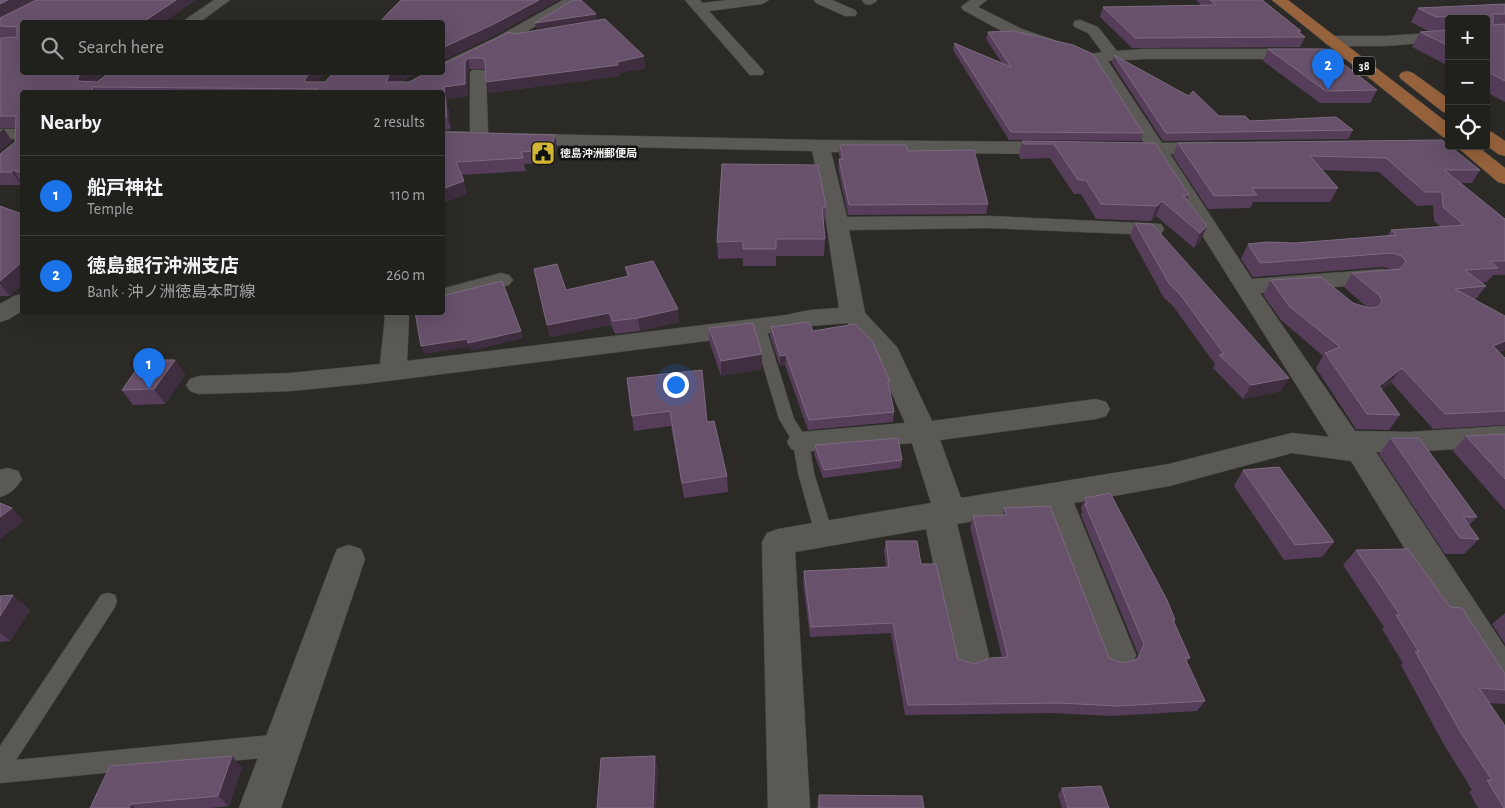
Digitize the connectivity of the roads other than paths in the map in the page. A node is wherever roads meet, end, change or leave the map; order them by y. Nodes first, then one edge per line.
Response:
1 (223, 0) edge
2 (572, 0) edge
3 (762, 0) edge
4 (980, 0) edge
5 (1279, 0) edge
6 (822, 1) edge
7 (695, 4) edge
8 (852, 6) edge
9 (194, 20) edge
10 (1080, 24) dead end
11 (1338, 25) dead end
12 (541, 34) edge
13 (1445, 36) edge
14 (502, 40) junction
15 (1059, 44) edge
16 (1346, 45) junction
17 (1100, 54) junction
18 (1381, 58) dead end
19 (445, 68) edge
20 (1396, 69) dead end
21 (756, 72) dead end
22 (478, 73) edge
23 (1445, 105) edge
24 (0, 134) edge
25 (445, 137) edge
26 (479, 137) junction
27 (1445, 141) edge
28 (20, 142) edge
29 (820, 146) junction
30 (1078, 148) edge
31 (1107, 148) edge
32 (1225, 148) edge
33 (1157, 149) junction
34 (1470, 150) edge
35 (1505, 178) edge
36 (836, 224) junction
37 (1153, 229) edge
38 (1383, 276) edge
39 (501, 280) edge
40 (1318, 281) junction
41 (1246, 287) junction
42 (445, 295) edge
43 (20, 302) edge
44 (1345, 304) edge
45 (0, 314) edge
46 (396, 315) edge
47 (853, 315) junction
48 (758, 325) junction
49 (393, 371) junction
50 (199, 385) dead end
51 (1096, 410) dead end
52 (923, 432) junction
53 (1505, 436) edge
54 (801, 442) junction
55 (1353, 446) junction
56 (1055, 495) junction
57 (944, 514) junction
58 (824, 534) junction
59 (349, 559) dead end
60 (108, 600) dead end
61 (1118, 655) dead end
62 (971, 656) dead end
63 (1505, 679) edge
64 (282, 745) junction
65 (0, 765) edge
66 (0, 772) edge
67 (260, 808) edge
68 (789, 808) edge

1 - 9 street
2 - 14 street
3 - 7 street
4 - 15 street
5 - 16 main road, 38
6 - 8 street
7 - 21 street
10 - 17 street
11 - 16 main road, 38
12 - 14 street
13 - 16 street
14 - 19 street
16 - 17 street
16 - 18 main road, 38
16 - 27 main road, 38
17 - 33 street
20 - 23 main road
22 - 26 street
24 - 28 street
25 - 26 street
26 - 29 street
29 - 30 street
29 - 36 street
31 - 33 street
32 - 33 street
33 - 41 street
34 - 35 main road
36 - 37 street
36 - 47 street
38 - 40 street
39 - 42 street
40 - 41 street
40 - 44 street
41 - 55 street
43 - 45 street
46 - 49 street
47 - 48 street
47 - 52 street
48 - 49 street
48 - 54 lane
49 - 50 street
51 - 52 street
52 - 54 street
52 - 57 street
53 - 55 street
54 - 58 lane
55 - 56 street
55 - 63 street
56 - 57 street
56 - 61 street
57 - 58 street
57 - 62 street
58 - 68 street
59 - 64 street
60 - 65 lane
64 - 66 lane
64 - 67 street

